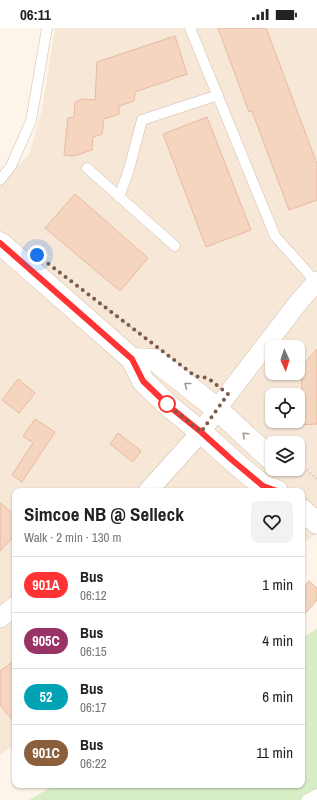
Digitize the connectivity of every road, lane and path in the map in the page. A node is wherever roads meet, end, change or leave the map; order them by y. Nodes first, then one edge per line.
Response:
1 (47, 28) edge
2 (190, 28) edge
3 (218, 96) junction
4 (86, 168) dead end
5 (0, 180) edge
6 (119, 196) junction
7 (0, 243) edge
8 (175, 246) dead end
9 (317, 282) edge
10 (101, 304) dead end
11 (151, 342) dead end
12 (132, 359) junction
13 (217, 409) junction
14 (201, 432) junction
15 (265, 454) edge
16 (305, 468) edge
17 (281, 476) edge
18 (317, 479) edge
19 (151, 488) edge
20 (269, 488) edge
21 (283, 488) edge
22 (305, 513) edge
23 (317, 523) edge
24 (12, 608) edge
25 (0, 618) edge
26 (317, 794) edge
27 (306, 800) edge

1 - 5 lane
2 - 3 lane
3 - 6 lane
3 - 9 lane
4 - 6 lane
6 - 8 lane
7 - 12 main road
9 - 13 street
10 - 11 path
13 -> 12 main road
12 - 14 main road
13 - 14 street
15 -> 13 main road
14 - 19 street
14 - 20 main road
16 - 18 path
17 - 21 main road
22 - 23 main road
24 - 25 street
26 - 27 lane

